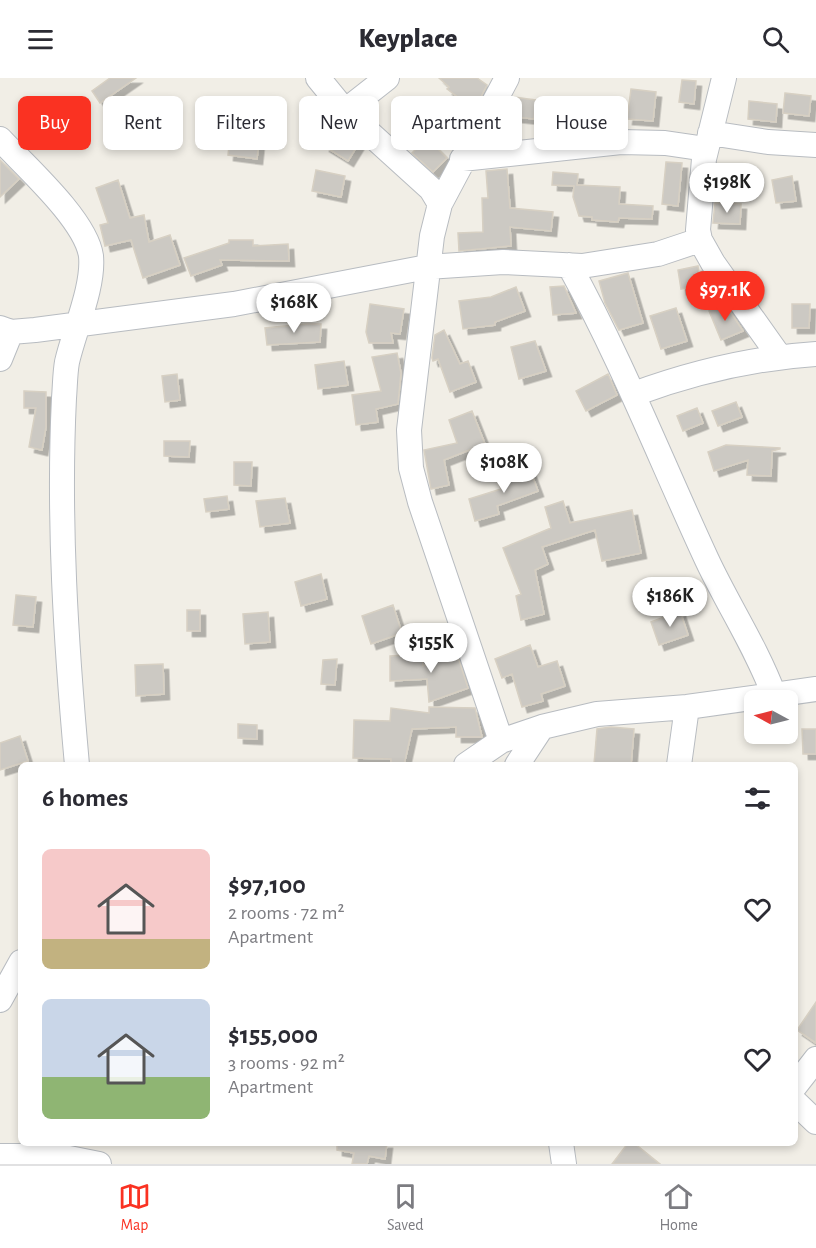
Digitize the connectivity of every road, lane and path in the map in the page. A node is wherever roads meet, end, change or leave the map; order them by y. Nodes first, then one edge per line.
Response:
1 (318, 78) edge
2 (387, 78) edge
3 (724, 78) edge
4 (501, 81) edge
5 (333, 96) edge
6 (364, 96) edge
7 (0, 139) edge
8 (379, 140) edge
9 (708, 141) junction
10 (816, 145) edge
11 (462, 159) junction
12 (441, 204) junction
13 (700, 240) junction
14 (569, 265) junction
15 (427, 267) junction
16 (77, 324) junction
17 (5, 330) edge
18 (816, 354) edge
19 (778, 356) junction
20 (0, 359) edge
21 (634, 394) junction
22 (816, 689) edge
23 (772, 690) edge
24 (798, 692) edge
25 (744, 699) edge
26 (687, 707) junction
27 (542, 727) junction
28 (501, 741) junction
29 (77, 762) edge
30 (470, 762) edge
31 (519, 762) edge
32 (679, 762) edge
33 (18, 967) edge
34 (0, 1000) edge
35 (816, 1059) edge
36 (798, 1082) edge
37 (798, 1105) edge
38 (816, 1122) edge
39 (561, 1146) edge
40 (0, 1156) edge
41 (99, 1164) edge
42 (564, 1164) edge

1 - 5 street
2 - 6 street
3 - 9 street
4 - 11 street
7 - 16 street
8 - 12 street
9 - 10 street
9 - 11 street
9 - 13 street
11 - 12 street
12 - 15 street
13 - 14 street
13 - 19 street
14 - 15 street
14 - 21 street
15 - 16 street
15 - 28 street
16 - 17 street
16 - 29 street
17 - 20 street
18 - 19 street
19 - 21 street
21 - 23 street
22 - 24 street
25 - 26 street
26 - 27 street
26 - 32 street
27 - 28 street
27 - 31 street
28 - 30 street
33 - 34 street
35 - 36 street
37 - 38 street
39 - 42 street
40 - 41 street

